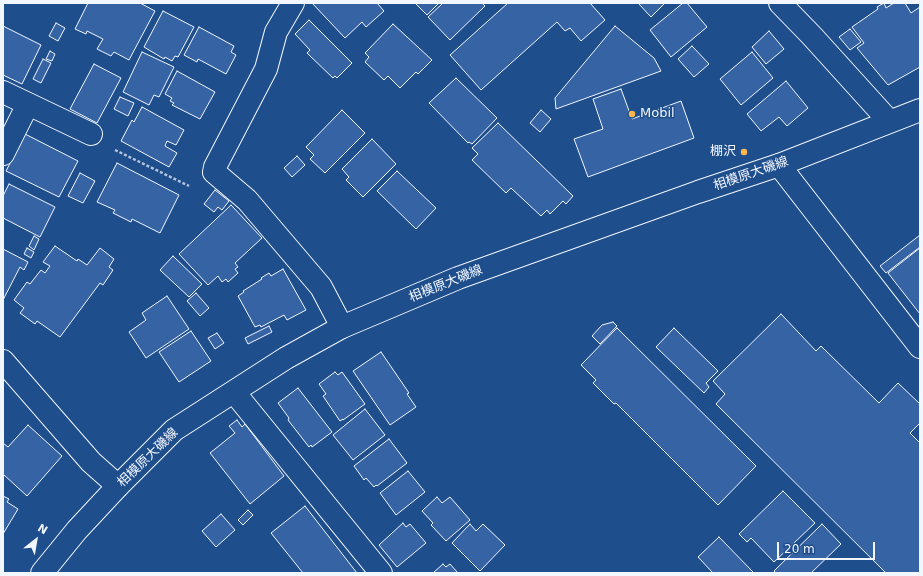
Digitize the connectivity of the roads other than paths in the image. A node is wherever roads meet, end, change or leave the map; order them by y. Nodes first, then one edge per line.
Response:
1 (293, 3) edge
2 (780, 3) edge
3 (3, 92) edge
4 (28, 104) junction
5 (920, 110) edge
6 (890, 121) junction
7 (91, 134) road end
8 (3, 154) edge
9 (779, 165) junction
10 (342, 327) junction
11 (920, 347) edge
12 (3, 361) edge
13 (234, 392) junction
14 (118, 486) junction
15 (42, 573) edge
16 (381, 573) edge

1 - 10 street
2 - 6 street
3 - 4 street
4 - 7 street
4 - 8 street
5 - 6 street, 相模原大磯線
6 - 9 street, 相模原大磯線
9 - 10 street, 相模原大磯線
9 - 11 street
10 - 13 street, 相模原大磯線
12 - 14 street
13 - 14 street, 相模原大磯線
13 - 16 street
14 - 15 street, 相模原大磯線

